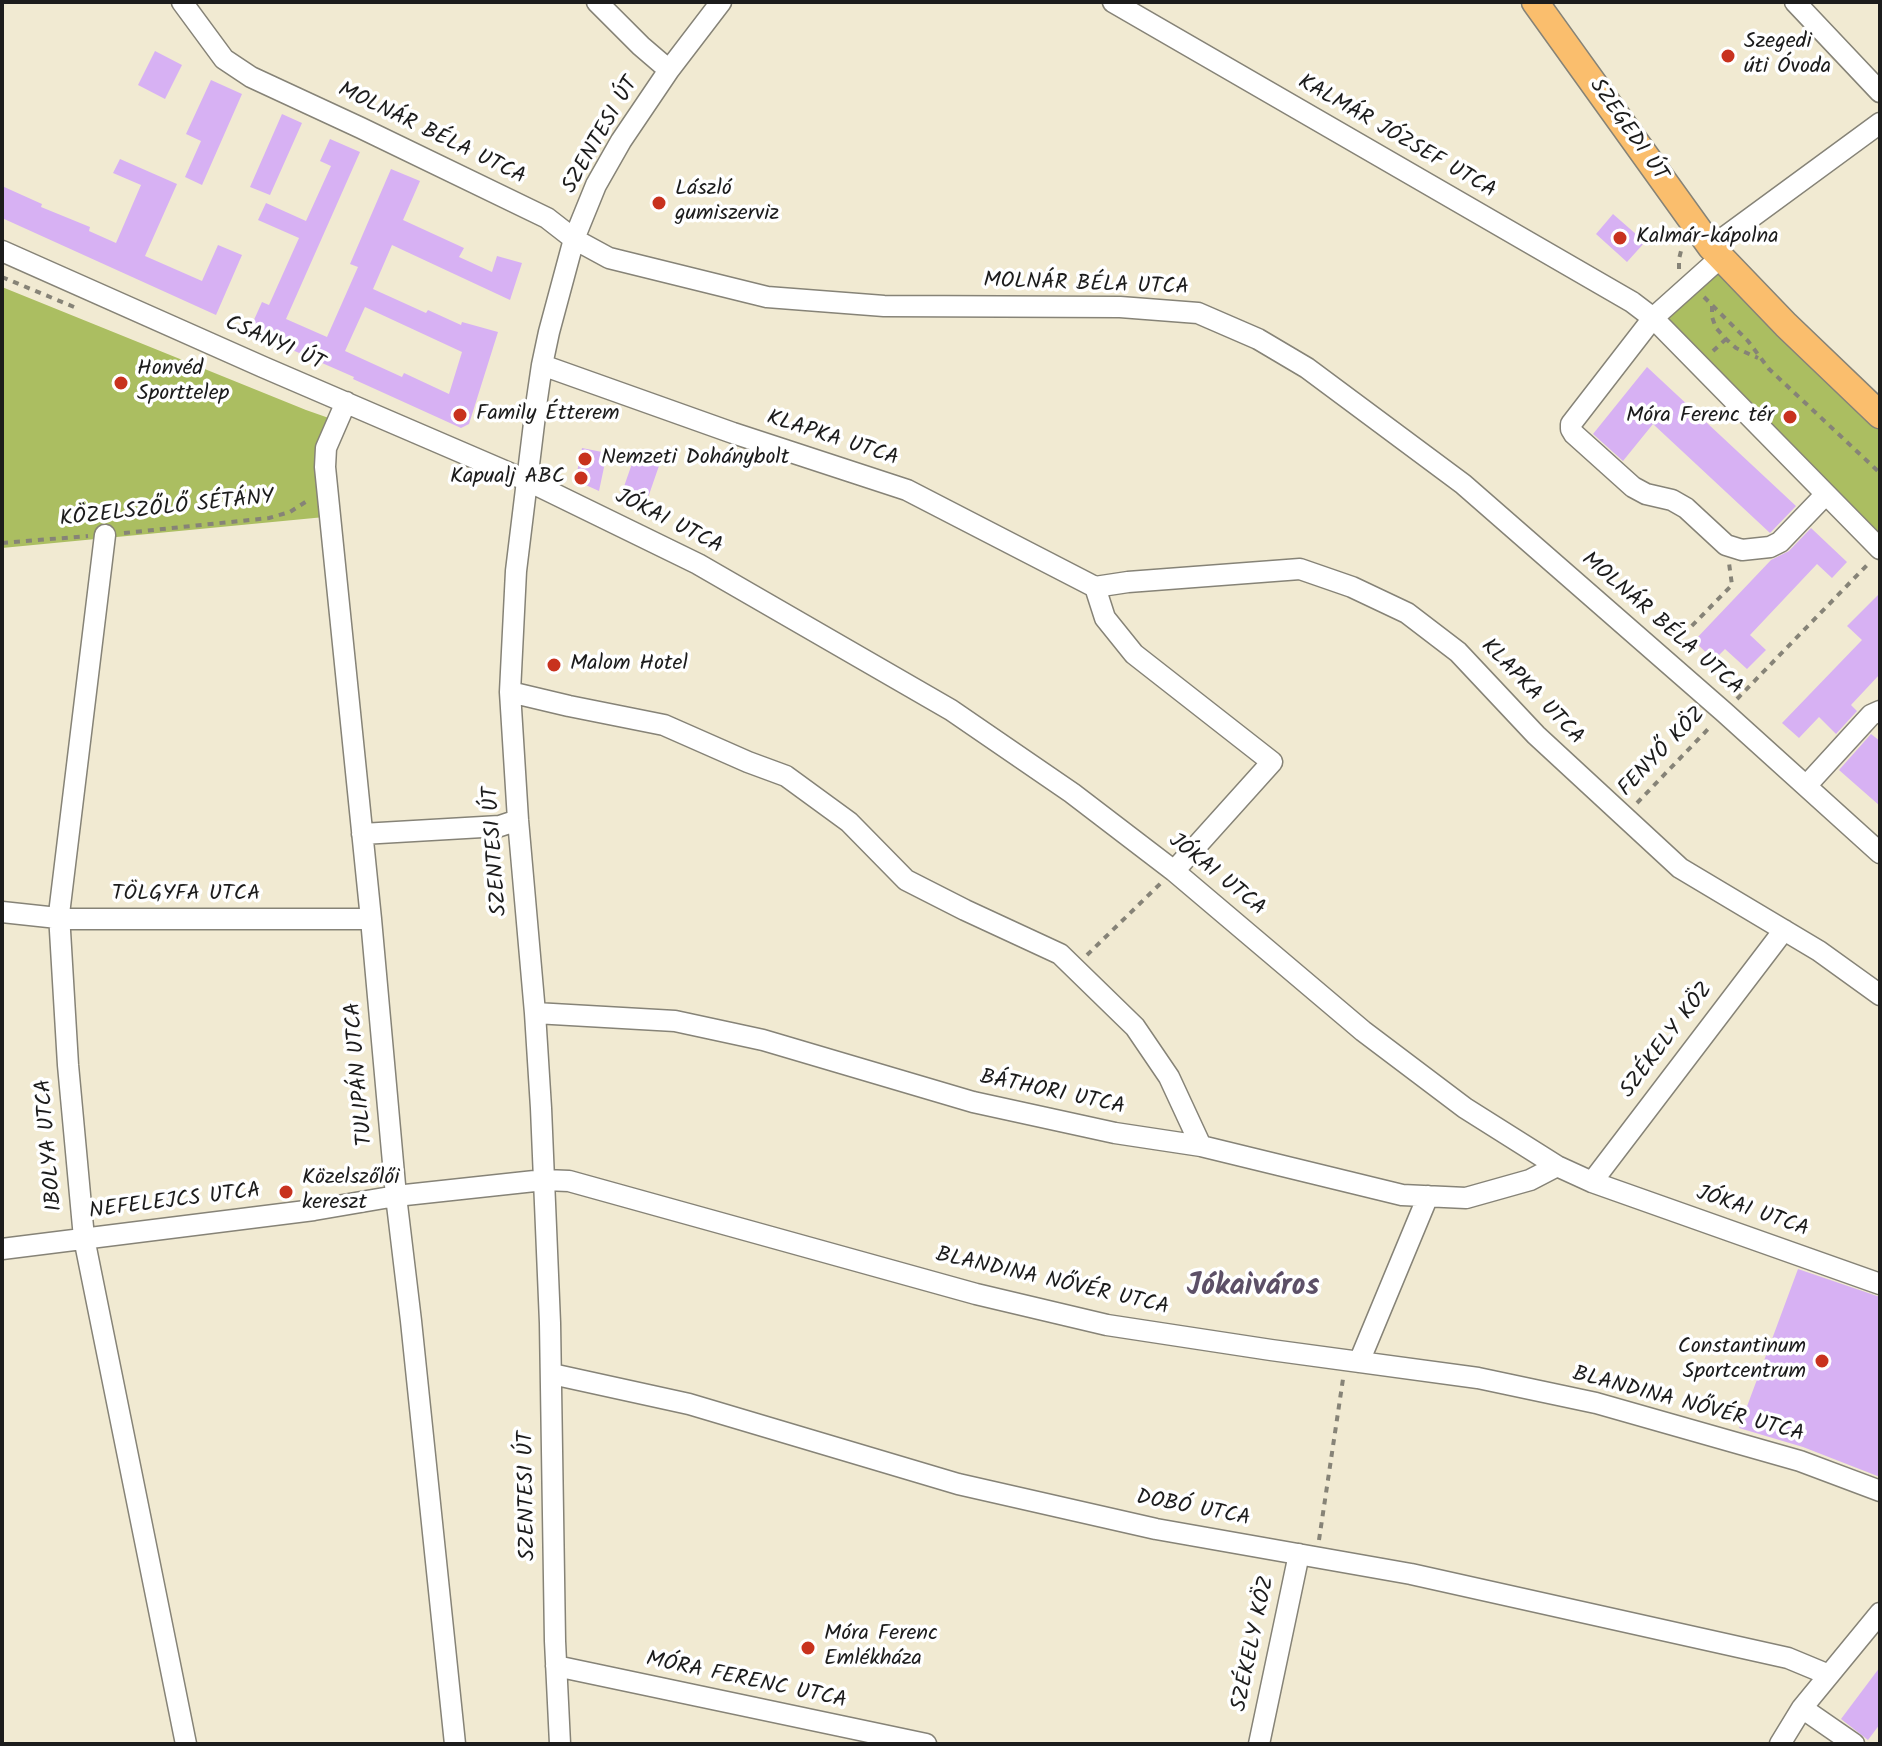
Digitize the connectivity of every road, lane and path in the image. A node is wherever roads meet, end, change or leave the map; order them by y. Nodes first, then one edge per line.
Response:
1 (182, 2) edge
2 (597, 2) edge
3 (721, 2) edge
4 (1113, 2) edge
5 (1535, 2) edge
6 (1795, 2) edge
7 (669, 70) junction
8 (1880, 92) edge
9 (1880, 123) edge
10 (574, 239) junction
11 (2, 251) edge
12 (1716, 252) junction
13 (1698, 291) dead end
14 (1712, 306) junction
15 (1653, 318) junction
16 (1760, 359) junction
17 (542, 365) junction
18 (346, 402) junction
19 (1880, 415) edge
20 (1880, 473) edge
21 (528, 481) junction
22 (327, 483) junction
23 (1826, 494) junction
24 (105, 535) junction
25 (2, 543) edge
26 (1726, 545) junction
27 (1880, 550) edge
28 (1095, 587) junction
29 (1662, 657) junction
30 (510, 692) junction
31 (1880, 711) edge
32 (1724, 712) junction
33 (1806, 786) junction
34 (1625, 817) junction
35 (518, 820) junction
36 (362, 834) junction
37 (1880, 853) edge
38 (1174, 871) junction
39 (2, 912) edge
40 (60, 918) junction
41 (371, 919) junction
42 (1784, 930) junction
43 (1074, 968) junction
44 (1880, 995) edge
45 (535, 1013) junction
46 (1201, 1146) junction
47 (1557, 1166) junction
48 (544, 1180) junction
49 (1592, 1182) junction
50 (396, 1196) junction
51 (1428, 1196) junction
52 (84, 1238) junction
53 (2, 1249) edge
54 (1880, 1284) edge
55 (1353, 1361) junction
56 (552, 1374) junction
57 (1880, 1491) edge
58 (1308, 1556) junction
59 (1880, 1613) edge
60 (556, 1666) junction
61 (1829, 1675) junction
62 (1802, 1708) junction
63 (186, 1744) edge
64 (455, 1744) edge
65 (560, 1744) edge
66 (926, 1744) edge
67 (1259, 1744) edge
68 (1780, 1744) edge
69 (1854, 1744) edge

1 - 10 street, MOLNÁR BÉLA UTCA
2 - 7 street
3 - 7 street, SZENTESI ÚT
4 - 15 street, KALMÁR JÓZSEF UTCA
5 - 12 main road, SZEGEDI ÚT
6 - 8 street
7 - 10 street, SZENTESI ÚT
9 - 12 street
10 - 17 street, SZENTESI ÚT
10 - 29 street, MOLNÁR BÉLA UTCA
11 - 18 street, CSANYI ÚT
12 - 15 street
12 - 19 main road
13 - 14 path
14 - 16 path
14 - 16 path
15 - 23 street
15 - 26 street
16 - 20 path
17 - 21 street, SZENTESI ÚT
17 - 28 street, KLAPKA UTCA
18 - 21 street, CSANYI ÚT
18 - 22 street, TULIPÁN UTCA
21 - 30 street, SZENTESI ÚT
21 - 38 street, JÓKAI UTCA
22 - 24 path, KÖZELSZŐLŐ SÉTÁNY
22 - 36 street, TULIPÁN UTCA
23 - 26 street
23 - 27 street
24 - 25 path, KÖZELSZŐLŐ SÉTÁNY
24 - 40 street, IBOLYA UTCA
26 - 29 path
27 - 32 path, FENYŐ KÖZ
28 - 34 street, KLAPKA UTCA
28 - 38 street
29 - 32 street, MOLNÁR BÉLA UTCA
30 - 35 street, SZENTESI ÚT
30 - 43 street
31 - 33 street
32 - 33 street, MOLNÁR BÉLA UTCA
32 - 34 path, FENYŐ KÖZ
33 - 37 street, MOLNÁR BÉLA UTCA
34 - 42 street, KLAPKA UTCA
35 - 36 street
35 - 45 street, SZENTESI ÚT
36 - 41 street, TULIPÁN UTCA
38 - 43 path
38 - 47 street, JÓKAI UTCA
39 - 40 street, TÖLGYFA UTCA
40 - 41 street, TÖLGYFA UTCA
40 - 52 street, IBOLYA UTCA
41 - 50 street, TULIPÁN UTCA
42 - 44 street, KLAPKA UTCA
42 - 49 street, SZÉKELY KÖZ
43 - 46 street
45 - 46 street, BÁTHORI UTCA
45 - 48 street, SZENTESI ÚT
46 - 51 street, BÁTHORI UTCA
47 - 49 street, JÓKAI UTCA
47 - 51 street, BÁTHORI UTCA
48 - 50 street, NEFELEJCS UTCA
48 - 55 street, BLANDINA NŐVÉR UTCA
48 - 56 street, SZENTESI ÚT
49 - 54 street, JÓKAI UTCA
50 - 52 street, NEFELEJCS UTCA
50 - 64 street, TULIPÁN UTCA
51 - 55 street
52 - 53 street, NEFELEJCS UTCA
52 - 63 street, IBOLYA UTCA
55 - 57 street, BLANDINA NŐVÉR UTCA
55 - 58 path
56 - 58 street, DOBÓ UTCA
56 - 60 street, SZENTESI ÚT
58 - 61 street, DOBÓ UTCA
58 - 67 street, SZÉKELY KÖZ
59 - 61 street
60 - 65 street, SZENTESI ÚT
60 - 66 street, MÓRA FERENC UTCA
61 - 62 street
62 - 68 street
62 - 69 street

